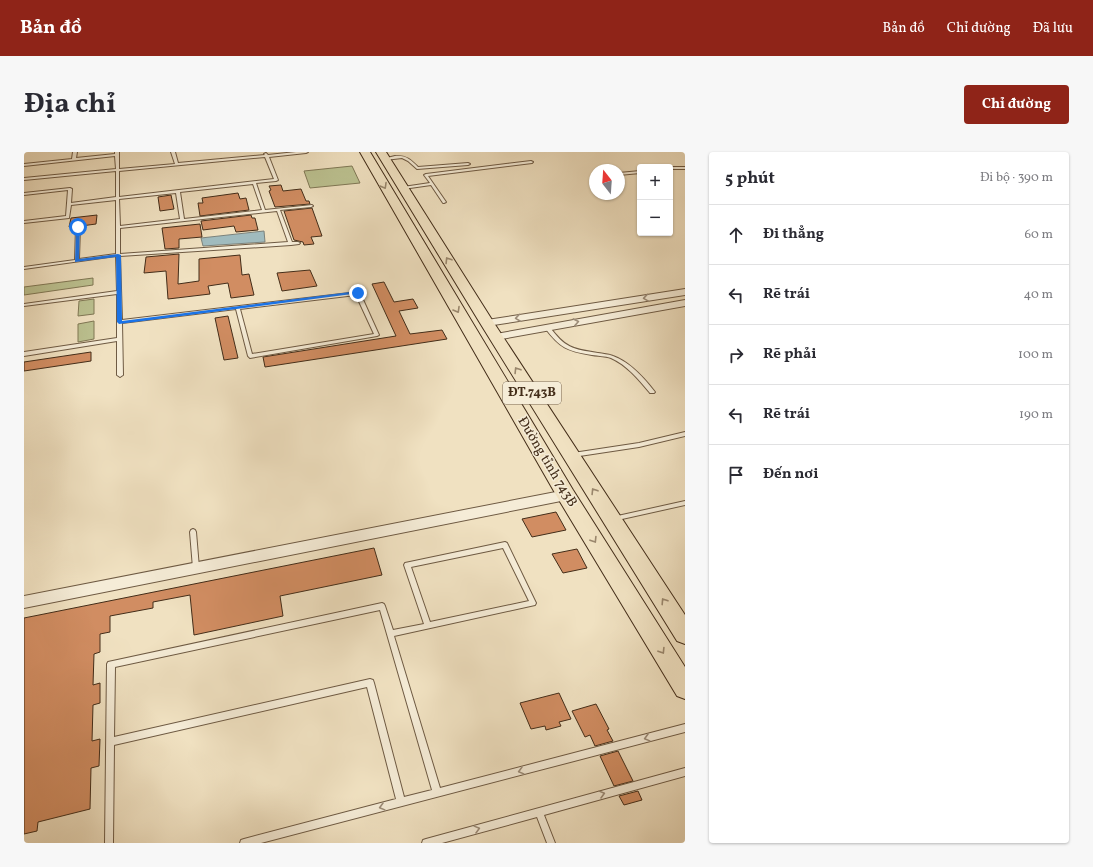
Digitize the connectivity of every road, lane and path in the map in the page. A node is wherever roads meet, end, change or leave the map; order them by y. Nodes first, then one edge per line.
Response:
1 (75, 152) edge
2 (173, 152) edge
3 (244, 152) edge
4 (306, 152) edge
5 (365, 152) edge
6 (117, 154) edge
7 (266, 154) edge
8 (403, 154) edge
9 (383, 155) edge
10 (245, 158) junction
11 (74, 160) junction
12 (531, 162) dead end
13 (177, 164) junction
14 (468, 164) dead end
15 (24, 166) edge
16 (68, 167) dead end
17 (673, 168) edge
18 (685, 168) edge
19 (117, 170) junction
20 (637, 172) edge
21 (625, 173) edge
22 (69, 175) junction
23 (24, 179) edge
24 (254, 183) junction
25 (432, 184) junction
26 (403, 188) junction
27 (178, 192) junction
28 (24, 194) edge
29 (118, 199) junction
30 (444, 202) dead end
31 (69, 204) junction
32 (312, 206) dead end
33 (278, 209) junction
34 (264, 211) junction
35 (182, 220) junction
36 (24, 222) edge
37 (78, 227) dead end
38 (118, 228) junction
39 (291, 244) junction
40 (298, 244) dead end
41 (118, 255) junction
42 (77, 261) junction
43 (24, 268) edge
44 (119, 292) junction
45 (685, 292) edge
46 (685, 304) edge
47 (24, 305) edge
48 (238, 308) junction
49 (119, 322) junction
50 (487, 322) junction
51 (547, 327) junction
52 (496, 337) junction
53 (119, 339) junction
54 (24, 354) edge
55 (120, 375) dead end
56 (652, 392) dead end
57 (685, 434) edge
58 (571, 455) junction
59 (566, 495) junction
60 (685, 503) edge
61 (611, 519) junction
62 (193, 532) dead end
63 (196, 568) junction
64 (24, 602) edge
65 (428, 626) junction
66 (390, 634) junction
67 (685, 634) edge
68 (685, 688) edge
69 (685, 728) edge
70 (111, 742) junction
71 (685, 772) edge
72 (437, 793) junction
73 (401, 802) junction
74 (539, 812) junction
75 (110, 843) edge
76 (244, 843) edge
77 (426, 843) edge
78 (551, 843) edge

1 - 11 lane
2 - 13 lane
3 - 10 lane
4 - 7 lane
5 -> 59 main road, Đường tỉnh 743B / ĐT.743B
6 - 11 lane
6 - 19 lane
7 - 10 lane
7 - 24 lane
8 - 9 lane
8 - 14 lane
9 - 26 main road, Đường tỉnh 743B / ĐT.743B
10 - 13 lane
11 - 15 lane
12 - 25 lane
13 - 19 lane
16 - 22 lane
17 - 18 lane
19 - 22 lane
19 - 29 lane
20 - 21 lane
22 - 23 lane
24 - 27 lane
24 - 34 lane
25 - 26 lane
25 - 30 lane
50 -> 26 main road, Đường tỉnh 743B / ĐT.743B
27 - 29 lane
27 - 35 lane
28 - 31 lane
29 - 31 lane
29 - 38 lane
31 - 36 lane
32 - 33 lane
33 - 34 lane
33 - 39 lane
34 - 35 lane
35 - 38 lane
37 - 42 lane
38 - 41 lane
39 - 40 lane
39 - 41 lane
41 - 42 lane
41 - 44 lane
42 - 43 lane
44 - 47 lane
44 - 49 lane
45 -> 50 street
51 -> 46 street
48 - 48 lane
48 - 49 lane
49 - 53 lane
50 - 52 main road, Đường tỉnh 743B / ĐT.743B
51 - 52 street
51 - 56 lane
58 -> 52 main road, Đường tỉnh 743B / ĐT.743B
53 - 54 lane
53 - 55 lane
57 - 58 lane
61 -> 58 main road, Đường tỉnh 743B / ĐT.743B
59 - 63 street
59 -> 68 main road, Đường tỉnh 743B / ĐT.743B
60 - 61 lane
67 -> 61 main road, Đường tỉnh 743B / ĐT.743B
62 - 63 lane
63 - 64 street
65 - 65 lane
65 - 66 lane
66 - 70 lane
66 - 72 lane
69 -> 72 lane
70 - 73 lane
70 - 75 lane
74 -> 71 lane
72 - 73 lane
73 -> 76 lane
77 -> 74 lane
74 - 78 lane

